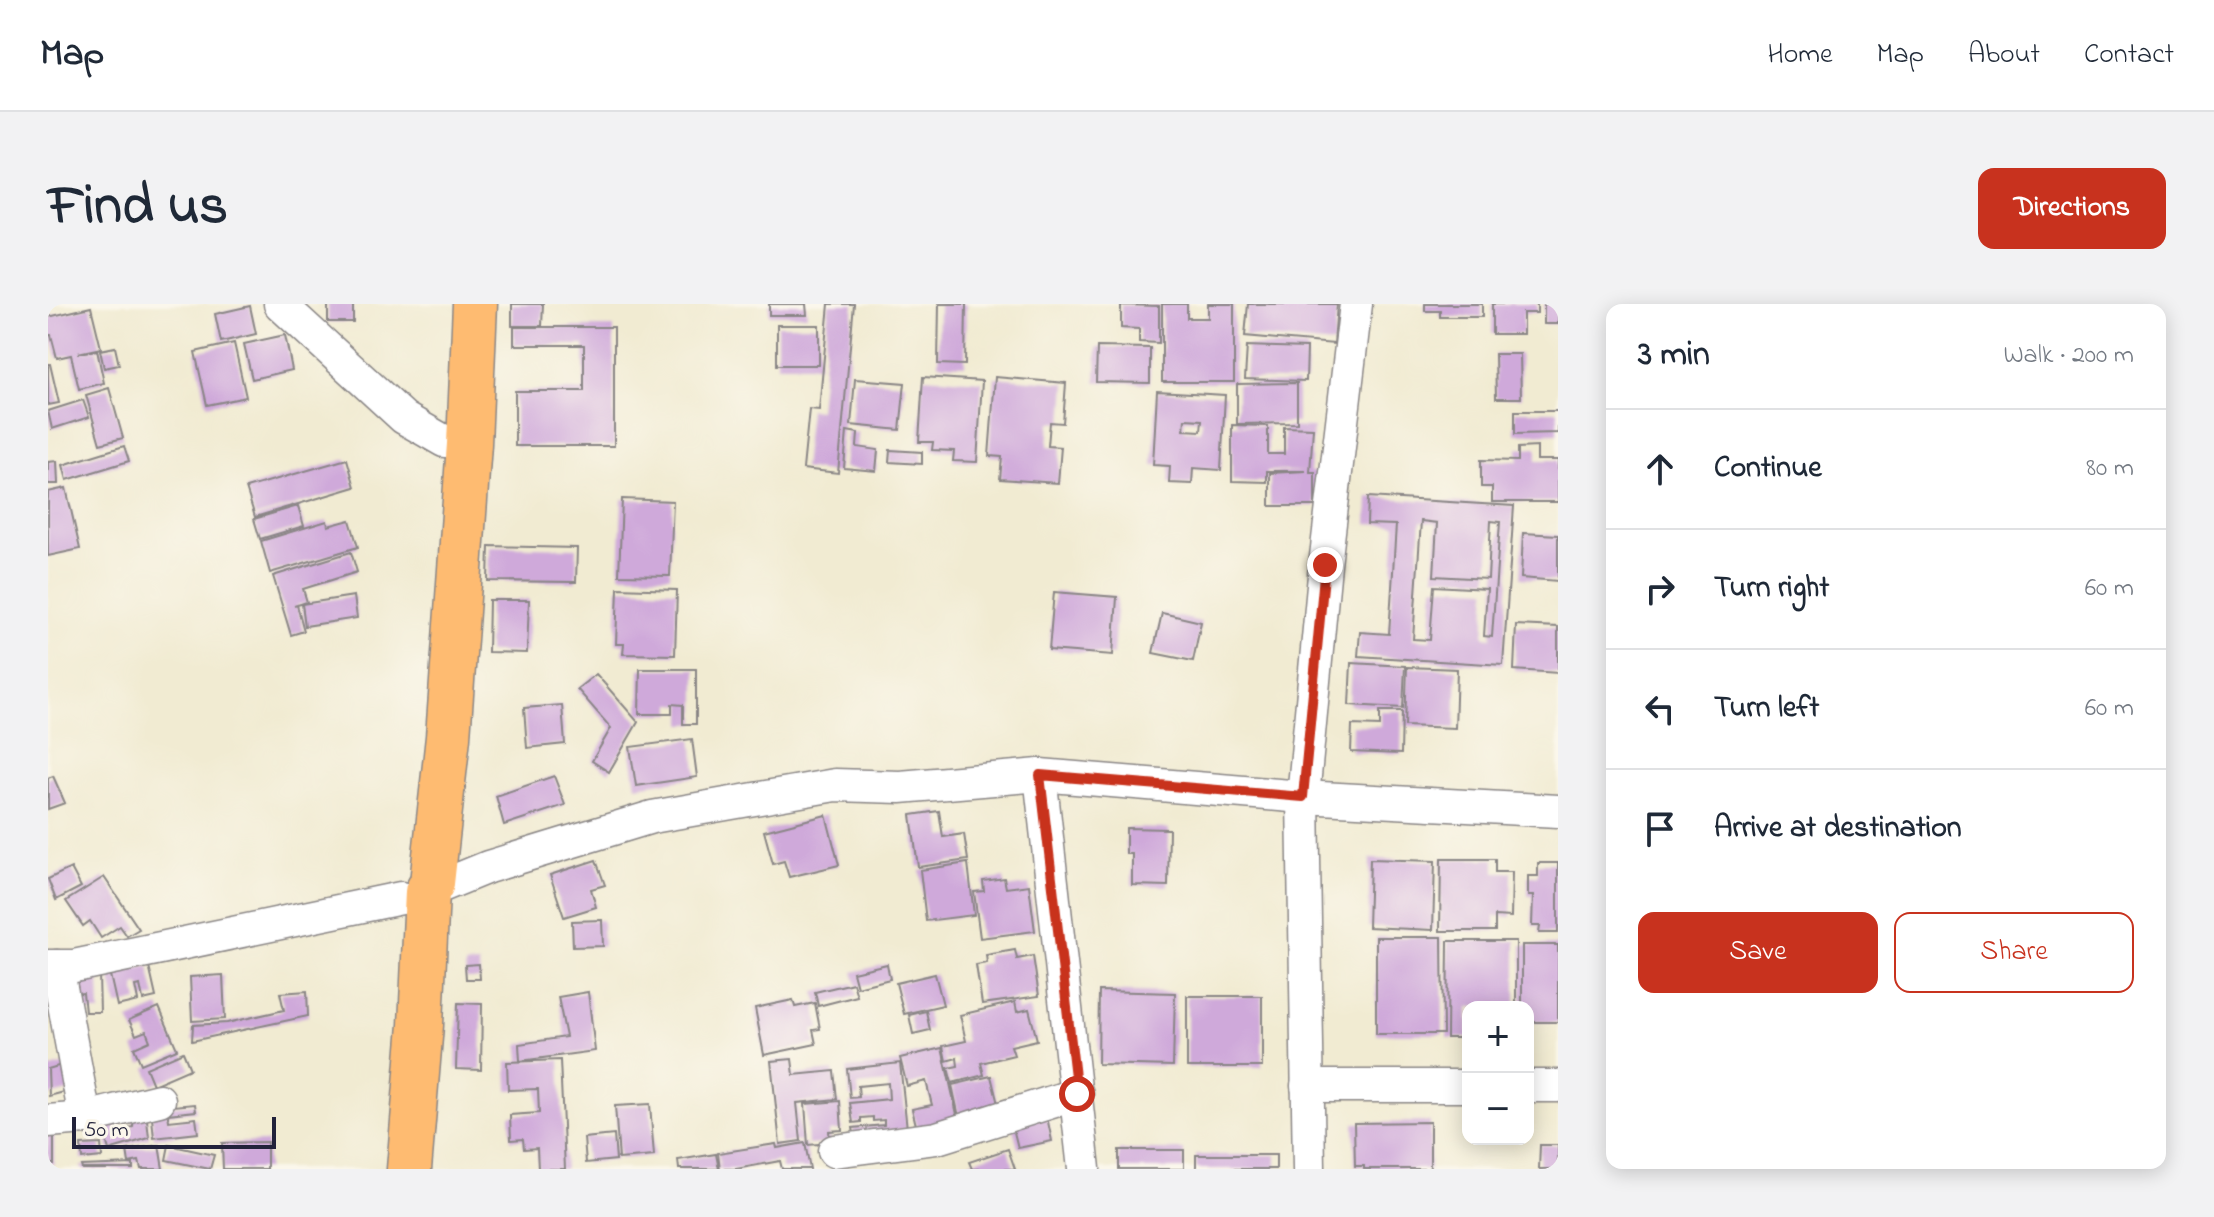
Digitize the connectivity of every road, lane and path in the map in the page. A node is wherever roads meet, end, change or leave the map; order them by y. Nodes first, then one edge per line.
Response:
1 (280, 304) edge
2 (448, 304) edge
3 (475, 304) edge
4 (1356, 304) edge
5 (444, 441) junction
6 (1040, 775) junction
7 (1303, 797) junction
8 (1558, 811) edge
9 (414, 895) junction
10 (52, 966) edge
11 (1307, 1086) junction
12 (1462, 1086) edge
13 (1534, 1086) edge
14 (1558, 1086) edge
15 (1077, 1094) junction
16 (159, 1100) dead end
17 (85, 1118) junction
18 (48, 1121) edge
19 (834, 1151) dead end
20 (397, 1169) edge
21 (409, 1169) edge
22 (1084, 1169) edge
23 (1309, 1169) edge

1 - 5 street
2 - 5 main road
3 - 9 main road
4 - 7 street
5 - 9 main road
6 - 7 street
6 - 9 street
6 - 15 street
7 - 8 street
7 - 11 street
9 - 10 street
9 - 20 main road
9 - 21 main road
10 - 17 street
11 - 12 street
11 - 23 street
13 - 14 street
15 - 19 street
15 - 22 street
16 - 17 street
17 - 18 street

